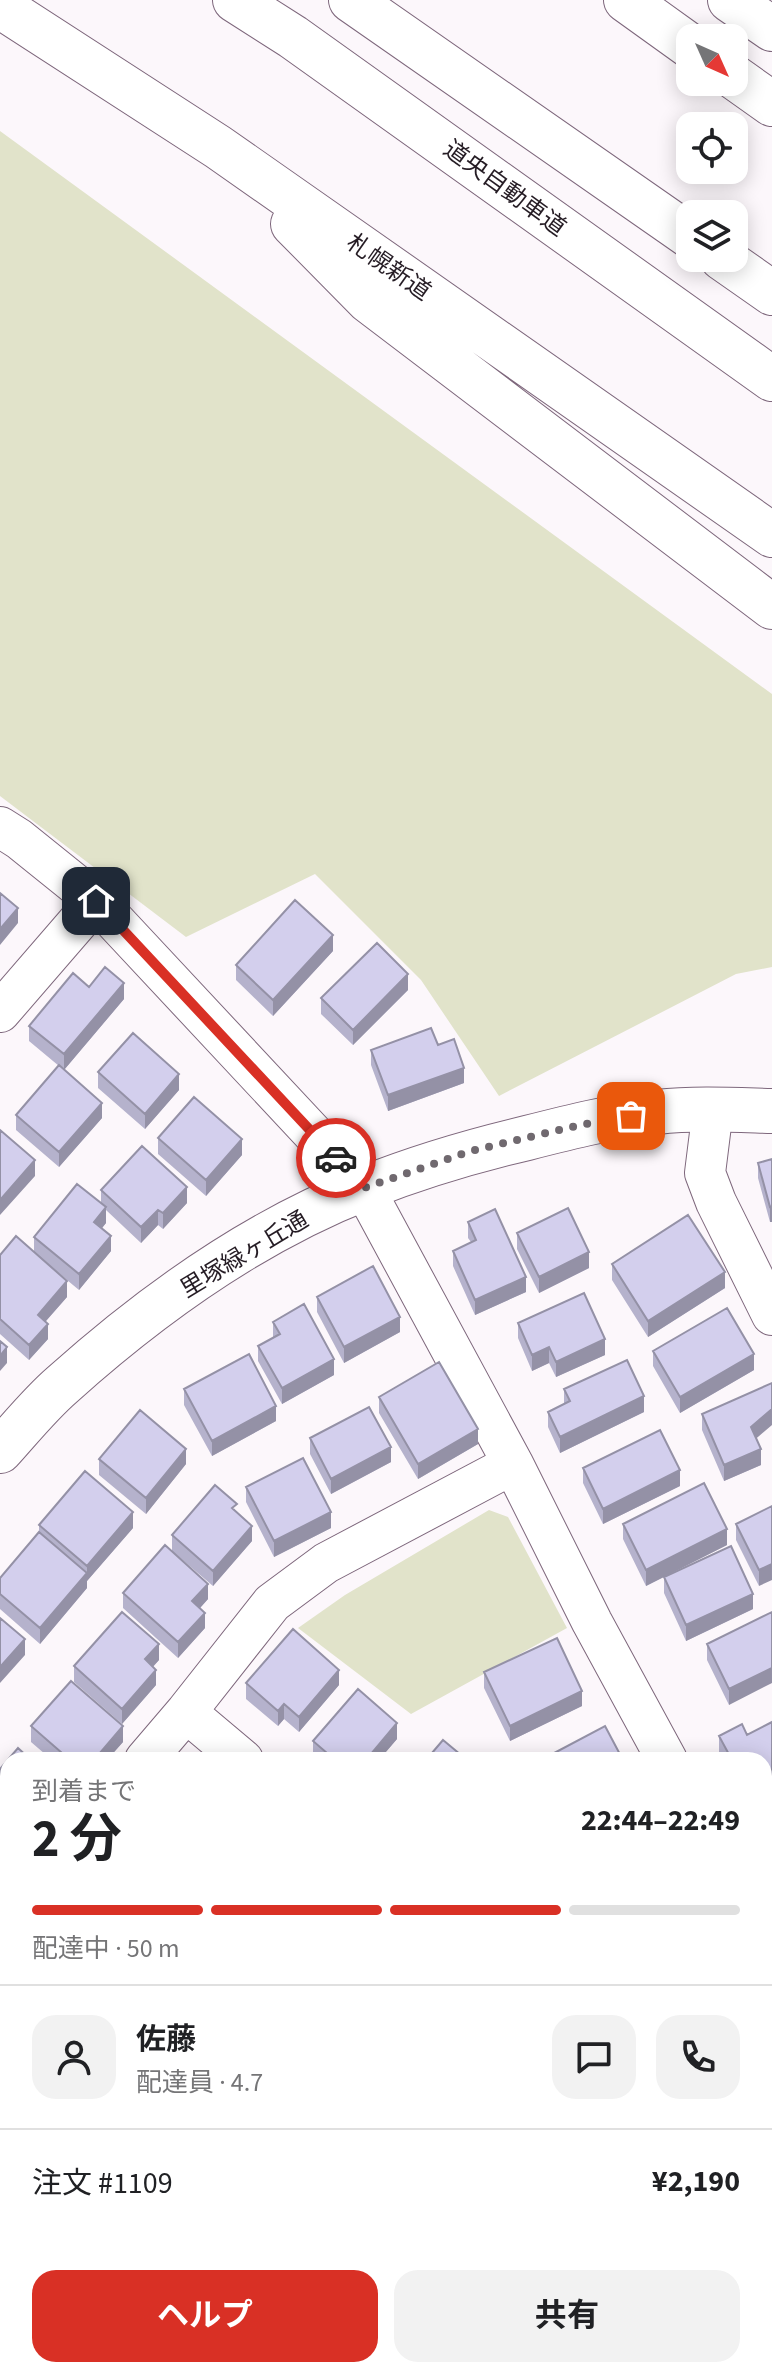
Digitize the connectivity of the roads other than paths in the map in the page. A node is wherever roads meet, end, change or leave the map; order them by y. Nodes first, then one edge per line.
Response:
1 (235, 0) edge
2 (351, 0) edge
3 (626, 0) edge
4 (730, 0) edge
5 (0, 6) edge
6 (772, 29) edge
7 (676, 36) edge
8 (748, 87) edge
9 (772, 104) edge
10 (218, 147) junction
11 (676, 226) edge
12 (742, 272) edge
13 (772, 293) edge
14 (772, 379) edge
15 (772, 535) edge
16 (772, 607) edge
17 (0, 827) edge
18 (96, 901) junction
19 (0, 1012) edge
20 (713, 1109) junction
21 (772, 1111) edge
22 (364, 1188) junction
23 (772, 1315) edge
24 (0, 1451) edge
25 (513, 1464) junction
26 (186, 1712) junction
27 (152, 1752) edge
28 (234, 1752) edge
29 (663, 1752) edge

1 - 14 main road, 道央自動車道
2 - 11 main road
3 - 7 main road
4 - 6 main road
5 - 10 main road, 札幌新道
8 - 9 main road
10 - 15 main road, 札幌新道
10 - 16 main road
12 - 13 main road
17 - 18 street
18 - 19 street
18 - 22 street
20 - 21 main road, 里塚緑ヶ丘通
20 - 22 main road, 里塚緑ヶ丘通
20 - 23 street
22 - 24 main road, 里塚緑ヶ丘通
22 - 25 street
25 - 26 street
25 - 29 street
26 - 27 street
26 - 28 street

